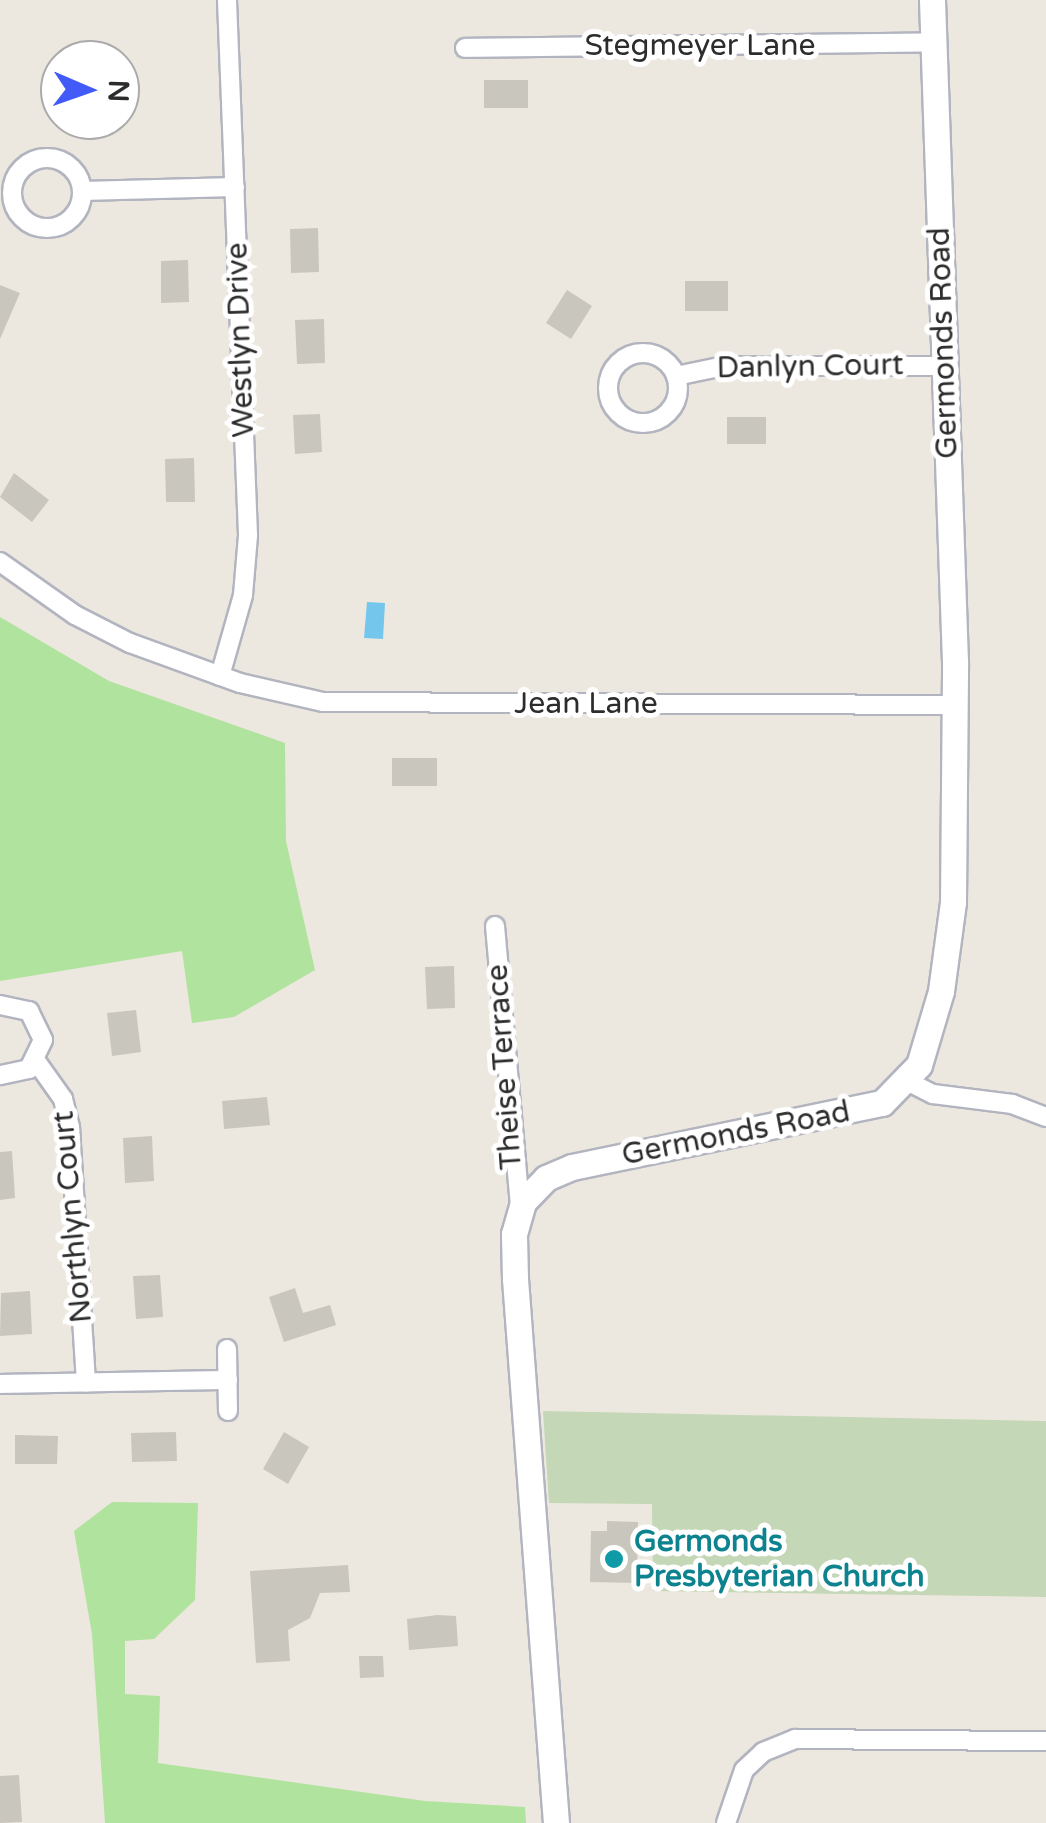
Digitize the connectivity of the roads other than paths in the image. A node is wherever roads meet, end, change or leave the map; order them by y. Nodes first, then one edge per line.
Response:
1 (227, 0) edge
2 (932, 0) edge
3 (934, 42) junction
4 (465, 48) dead end
5 (236, 187) junction
6 (82, 192) junction
7 (945, 366) junction
8 (676, 376) junction
9 (0, 562) edge
10 (220, 676) junction
11 (955, 704) junction
12 (494, 926) dead end
13 (0, 1006) edge
14 (36, 1061) junction
15 (0, 1075) edge
16 (909, 1082) junction
17 (1046, 1117) edge
18 (520, 1208) junction
19 (227, 1350) dead end
20 (228, 1380) junction
21 (86, 1382) junction
22 (0, 1384) edge
23 (228, 1411) dead end
24 (1046, 1741) edge
25 (556, 1823) edge
26 (726, 1823) edge

1 - 5 street, Westlyn Drive
2 - 3 street, Germonds Road
3 - 4 street, Stegmeyer Lane
3 - 7 street, Germonds Road
5 - 6 street
5 - 10 street, Westlyn Drive
6 - 6 street
7 - 8 street, Danlyn Court
7 - 11 street, Germonds Road
8 - 8 street, Danlyn Court
9 - 10 street, Jean Lane
10 - 11 street, Jean Lane
11 - 16 street, Germonds Road
12 - 18 street, Theise Terrace
13 - 14 street, Northlyn Court
14 - 15 street
14 - 21 street, Northlyn Court
16 - 17 street
16 - 18 street, Germonds Road
18 - 25 street
19 - 20 street
20 - 21 street
20 - 23 street
21 - 22 street
24 - 26 street

